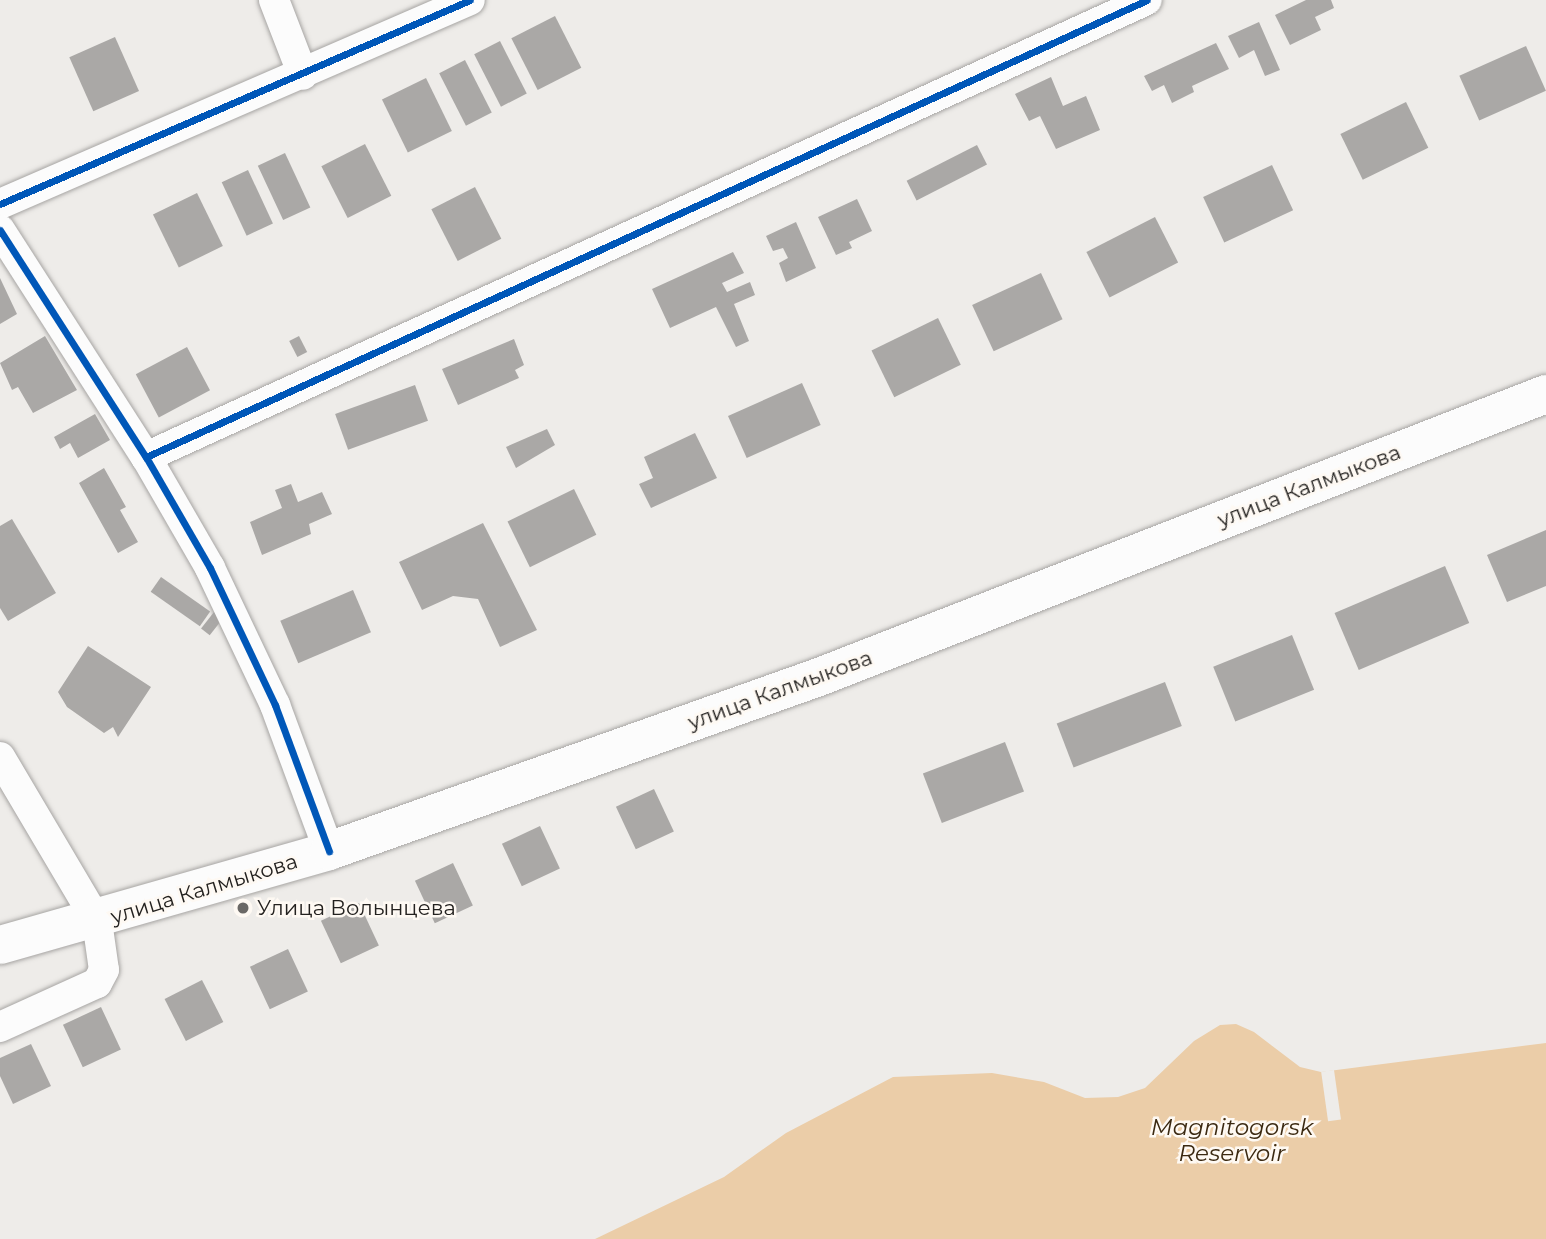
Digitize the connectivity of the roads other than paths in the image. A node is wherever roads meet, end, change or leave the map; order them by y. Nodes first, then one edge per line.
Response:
1 (274, 0) edge
2 (470, 0) edge
3 (1147, 0) edge
4 (303, 75) junction
5 (0, 204) edge
6 (0, 230) edge
7 (1546, 394) edge
8 (146, 457) junction
9 (0, 757) edge
10 (329, 852) junction
11 (97, 921) junction
12 (0, 945) edge
13 (0, 1027) edge

1 - 4 street
2 - 4 street
3 - 8 street
4 - 5 street
6 - 8 street
7 - 10 main road, улица Калмыкова
8 - 10 street
9 - 11 street
10 - 11 main road, улица Калмыкова
11 - 12 main road, улица Калмыкова
11 - 13 street

